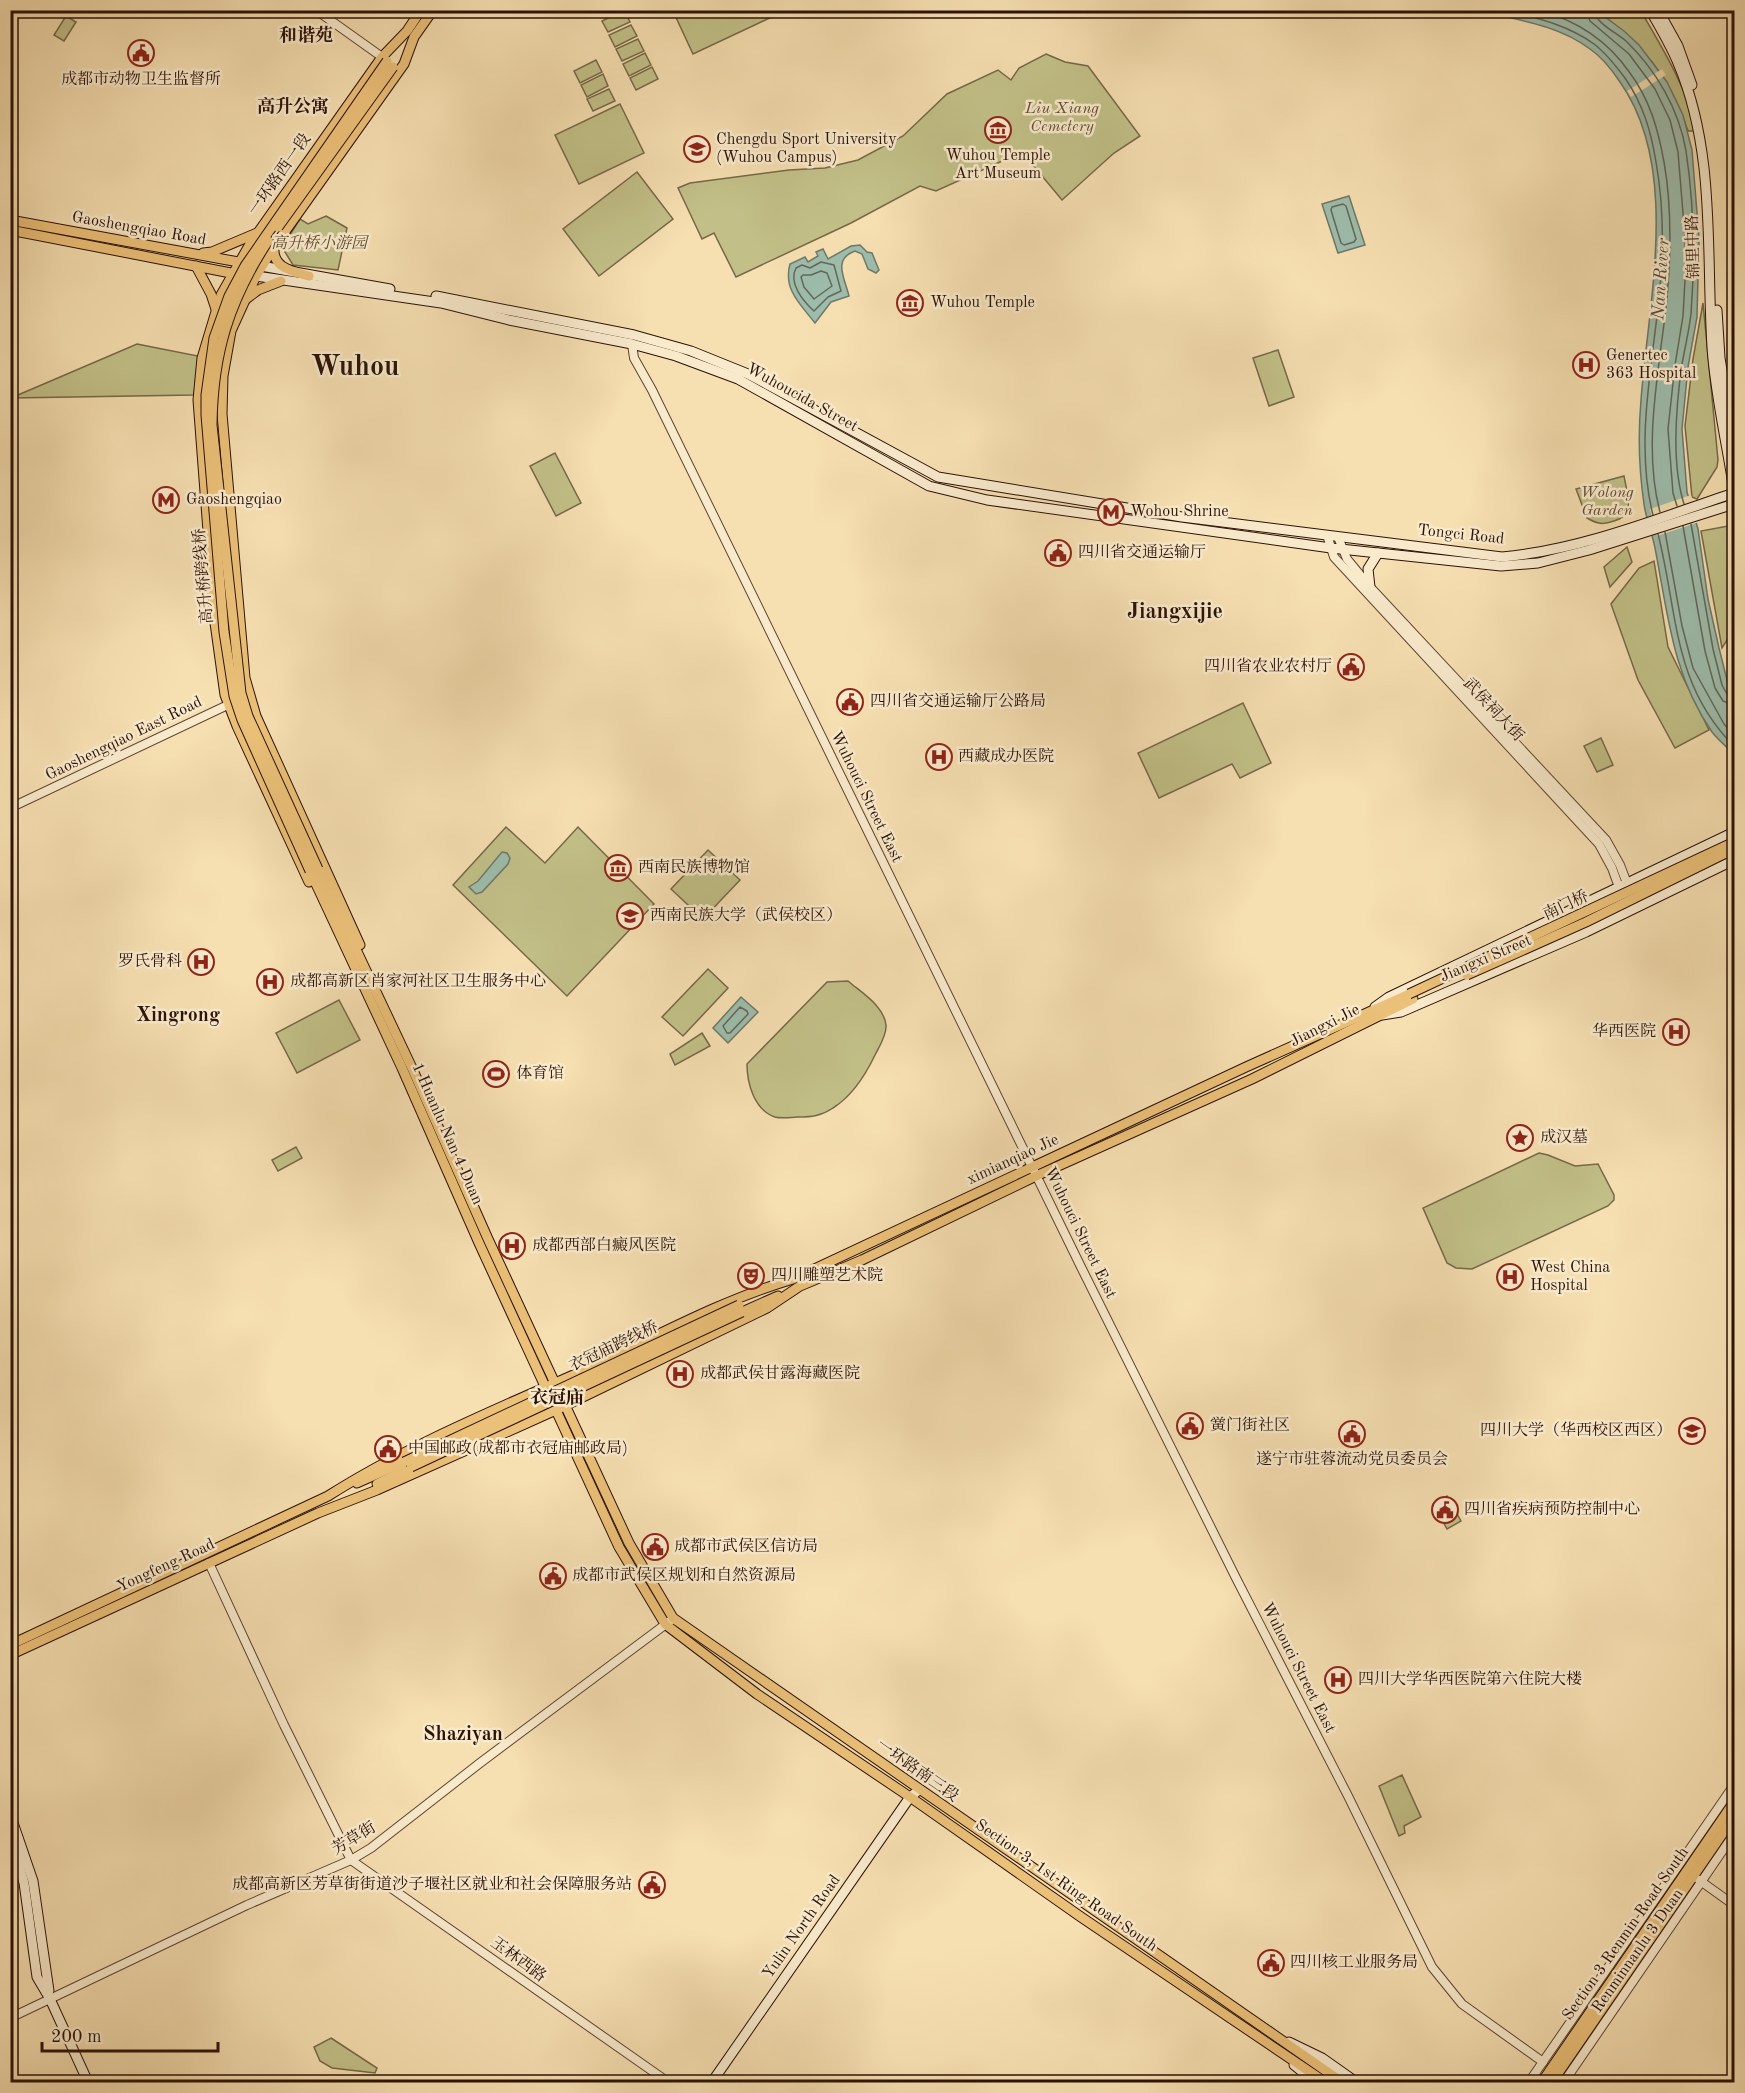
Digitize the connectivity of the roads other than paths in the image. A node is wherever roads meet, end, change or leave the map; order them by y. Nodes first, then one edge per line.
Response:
1 (316, 10) edge
2 (421, 10) edge
3 (433, 10) edge
4 (1650, 10) edge
5 (1658, 10) edge
6 (411, 34) junction
7 (388, 62) junction
8 (10, 220) edge
9 (10, 230) edge
10 (257, 233) junction
11 (274, 247) junction
12 (196, 254) junction
13 (240, 262) junction
14 (196, 266) junction
15 (261, 266) junction
16 (232, 273) junction
17 (256, 276) junction
18 (309, 276) junction
19 (280, 281) junction
20 (242, 303) junction
21 (216, 309) junction
22 (632, 344) junction
23 (1734, 444) edge
24 (1734, 492) edge
25 (1734, 504) edge
26 (1646, 528) junction
27 (1327, 535) junction
28 (1338, 537) junction
29 (1331, 548) junction
30 (1342, 549) junction
31 (1378, 553) junction
32 (1370, 587) junction
33 (249, 694) junction
34 (228, 705) junction
35 (10, 808) edge
36 (1734, 832) edge
37 (1734, 842) edge
38 (1734, 849) edge
39 (1734, 860) edge
40 (314, 870) joint
41 (1623, 886) junction
42 (1633, 909) junction
43 (370, 990) junction
44 (1411, 997) junction
45 (1374, 1013) junction
46 (1246, 1067) joint
47 (1251, 1079) joint
48 (1034, 1171) junction
49 (792, 1279) junction
50 (800, 1286) junction
51 (741, 1308) junction
52 (555, 1383) junction
53 (545, 1387) junction
54 (565, 1405) junction
55 (556, 1410) junction
56 (407, 1464) junction
57 (328, 1496) junction
58 (335, 1506) junction
59 (209, 1563) junction
60 (669, 1621) junction
61 (10, 1645) edge
62 (10, 1655) edge
63 (1734, 1785) edge
64 (919, 1790) junction
65 (910, 1797) junction
66 (1734, 1802) edge
67 (10, 1814) edge
68 (1734, 1817) edge
69 (10, 1828) edge
70 (1734, 1834) edge
71 (10, 1835) edge
72 (985, 1835) junction
73 (978, 1844) junction
74 (10, 1854) edge
75 (351, 1860) junction
76 (1678, 1865) junction
77 (1694, 1877) junction
78 (26, 1900) junction
79 (36, 1904) junction
80 (1734, 1905) edge
81 (51, 1999) junction
82 (10, 2018) edge
83 (1275, 2035) junction
84 (1264, 2041) junction
85 (1543, 2062) junction
86 (88, 2082) edge
87 (669, 2082) edge
88 (712, 2082) edge
89 (1315, 2082) edge
90 (1325, 2082) edge
91 (1342, 2082) edge
92 (1356, 2082) edge
93 (1529, 2082) edge
94 (1542, 2082) edge
95 (1552, 2082) edge
96 (1564, 2082) edge

1 - 7 street
2 - 6 main road, 一环路西一段
3 - 6 main road, 一环路西一段
4 - 24 main road, 锦里中路
5 - 23 main road, 锦里中路
6 - 7 main road
6 - 7 main road, 一环路西一段
6 - 11 main road, 一环路西一段
7 - 10 main road, 一环路西一段
7 - 40 main road, 高升桥跨线桥, bridge
8 - 12 main road, Gaoshengqiao Road
9 - 14 main road, Gaoshengqiao Road
10 - 12 main road
10 - 13 main road, 一环路西一段
11 - 15 main road, 一环路西一段
11 - 18 main road
12 - 13 main road, Gaoshengqiao Road
13 - 15 main road, Gaoshengqiao Road
13 - 16 main road, 一环路西一段
14 - 16 main road, Gaoshengqiao Road
14 - 21 main road
15 - 17 main road, 一环路西一段
15 - 18 main road, Wuhoucida Street
16 - 17 main road, Gaoshengqiao Road
16 - 21 main road, 一环路西一段
17 - 19 main road, Wuhoucida Street
17 - 20 main road, 一环路西一段
18 - 27 main road, Wuhoucida Street
19 - 20 main road
19 - 22 main road, Wuhoucida Street
20 - 33 main road, 一环路西一段
21 - 34 main road, 一环路西一段
22 - 29 main road, Wuhoucida Street
22 - 48 street, Wuhouci Street East
24 - 26 main road, Tongci Road
25 - 26 main road, Tongci Road
26 - 28 main road, Tongci Road
26 - 31 main road, Tongci Road
27 - 28 main road, Tongci Road
27 - 29 street, 武侯祠大街
28 - 30 street, 武侯祠大街
29 - 30 main road, Tongci Road
29 - 41 street, 武侯祠大街
30 - 31 main road, Tongci Road
30 - 32 street, 武侯祠大街
31 - 32 main road
32 - 41 street, 武侯祠大街
33 - 34 street, Gaoshengqiao East Road
33 - 43 main road, 一环路西一段
34 - 35 street, Gaoshengqiao East Road
34 - 43 main road, 一环路西一段
36 - 41 main road, Jiangxi Street
37 - 44 main road, 南门桥, bridge
38 - 44 main road, 南门桥, bridge
39 - 42 main road, Jiangxi Street
40 - 43 main road, 1 Huanlu Nan 4 Duan
41 - 42 street, 武侯祠大街
41 - 45 main road, Jiangxi Street
42 - 45 main road, Jiangxi Street
43 - 52 main road, 1 Huanlu Nan 4 Duan
43 - 53 main road, 1 Huanlu Nan 4 Duan
44 - 45 main road, Jiangxi Jie
45 - 46 main road, Jiangxi Jie
45 - 47 main road, Jiangxi Jie
46 - 48 main road, ximianqiao Jie
47 - 48 main road, ximianqiao Jie
48 - 49 main road, ximianqiao Jie
48 - 50 main road, ximianqiao Jie
48 - 85 street, Wuhouci Street East
49 - 51 main road, ximianqiao Jie
49 - 52 main road, ximianqiao Jie
50 - 51 main road, ximianqiao Jie
50 - 54 main road, ximianqiao Jie
51 - 56 main road, 衣冠庙跨线桥, bridge
52 - 53 main road, Yongfeng Road
52 - 54 main road, 1 Huanlu Nan 4 Duan
53 - 55 main road, 1 Huanlu Nan 4 Duan
53 - 57 main road, Yongfeng Road
54 - 55 main road, Yongfeng Road
54 - 60 main road, 一环路南三段
55 - 58 main road, Yongfeng Road
55 - 60 main road, Section 3, 1st Ring Road South
56 - 57 main road, Yongfeng Road
56 - 58 main road, Yongfeng Road
57 - 61 main road, Yongfeng Road
58 - 59 main road, Yongfeng Road
59 - 62 main road, Yongfeng Road
59 - 75 street
60 - 64 main road, 一环路南三段
60 - 65 main road, Section 3, 1st Ring Road South
60 - 75 street, 芳草街
63 - 76 street
64 - 65 main road, Yulin North Road
64 - 72 main road, 一环路南三段
65 - 73 main road, Section 3, 1st Ring Road South
65 - 88 main road, Yulin North Road
66 - 77 main road, Section 3 Renmin Road South
67 - 79 main road
68 - 77 main road, Section 3 Renmin Road South
69 - 79 main road
70 - 77 street, Renminnanlu 3 Duan
71 - 78 main road
72 - 73 main road
72 - 83 main road, 一环路南三段
73 - 84 main road, Section 3, 1st Ring Road South
74 - 78 main road
75 - 81 street, 芳草街
75 - 87 street, 玉林西路
76 - 77 street
76 - 85 street
77 - 80 street
77 - 94 main road, Section 3 Renmin Road South
77 - 95 main road, Section 3 Renmin Road South
77 - 96 street, Renminnanlu 3 Duan
78 - 81 main road
79 - 81 main road
81 - 82 street, 芳草街
81 - 86 main road
83 - 91 main road, 一环路南三段
83 - 92 main road
84 - 89 main road
84 - 90 main road, Section 3, 1st Ring Road South
85 - 93 street

